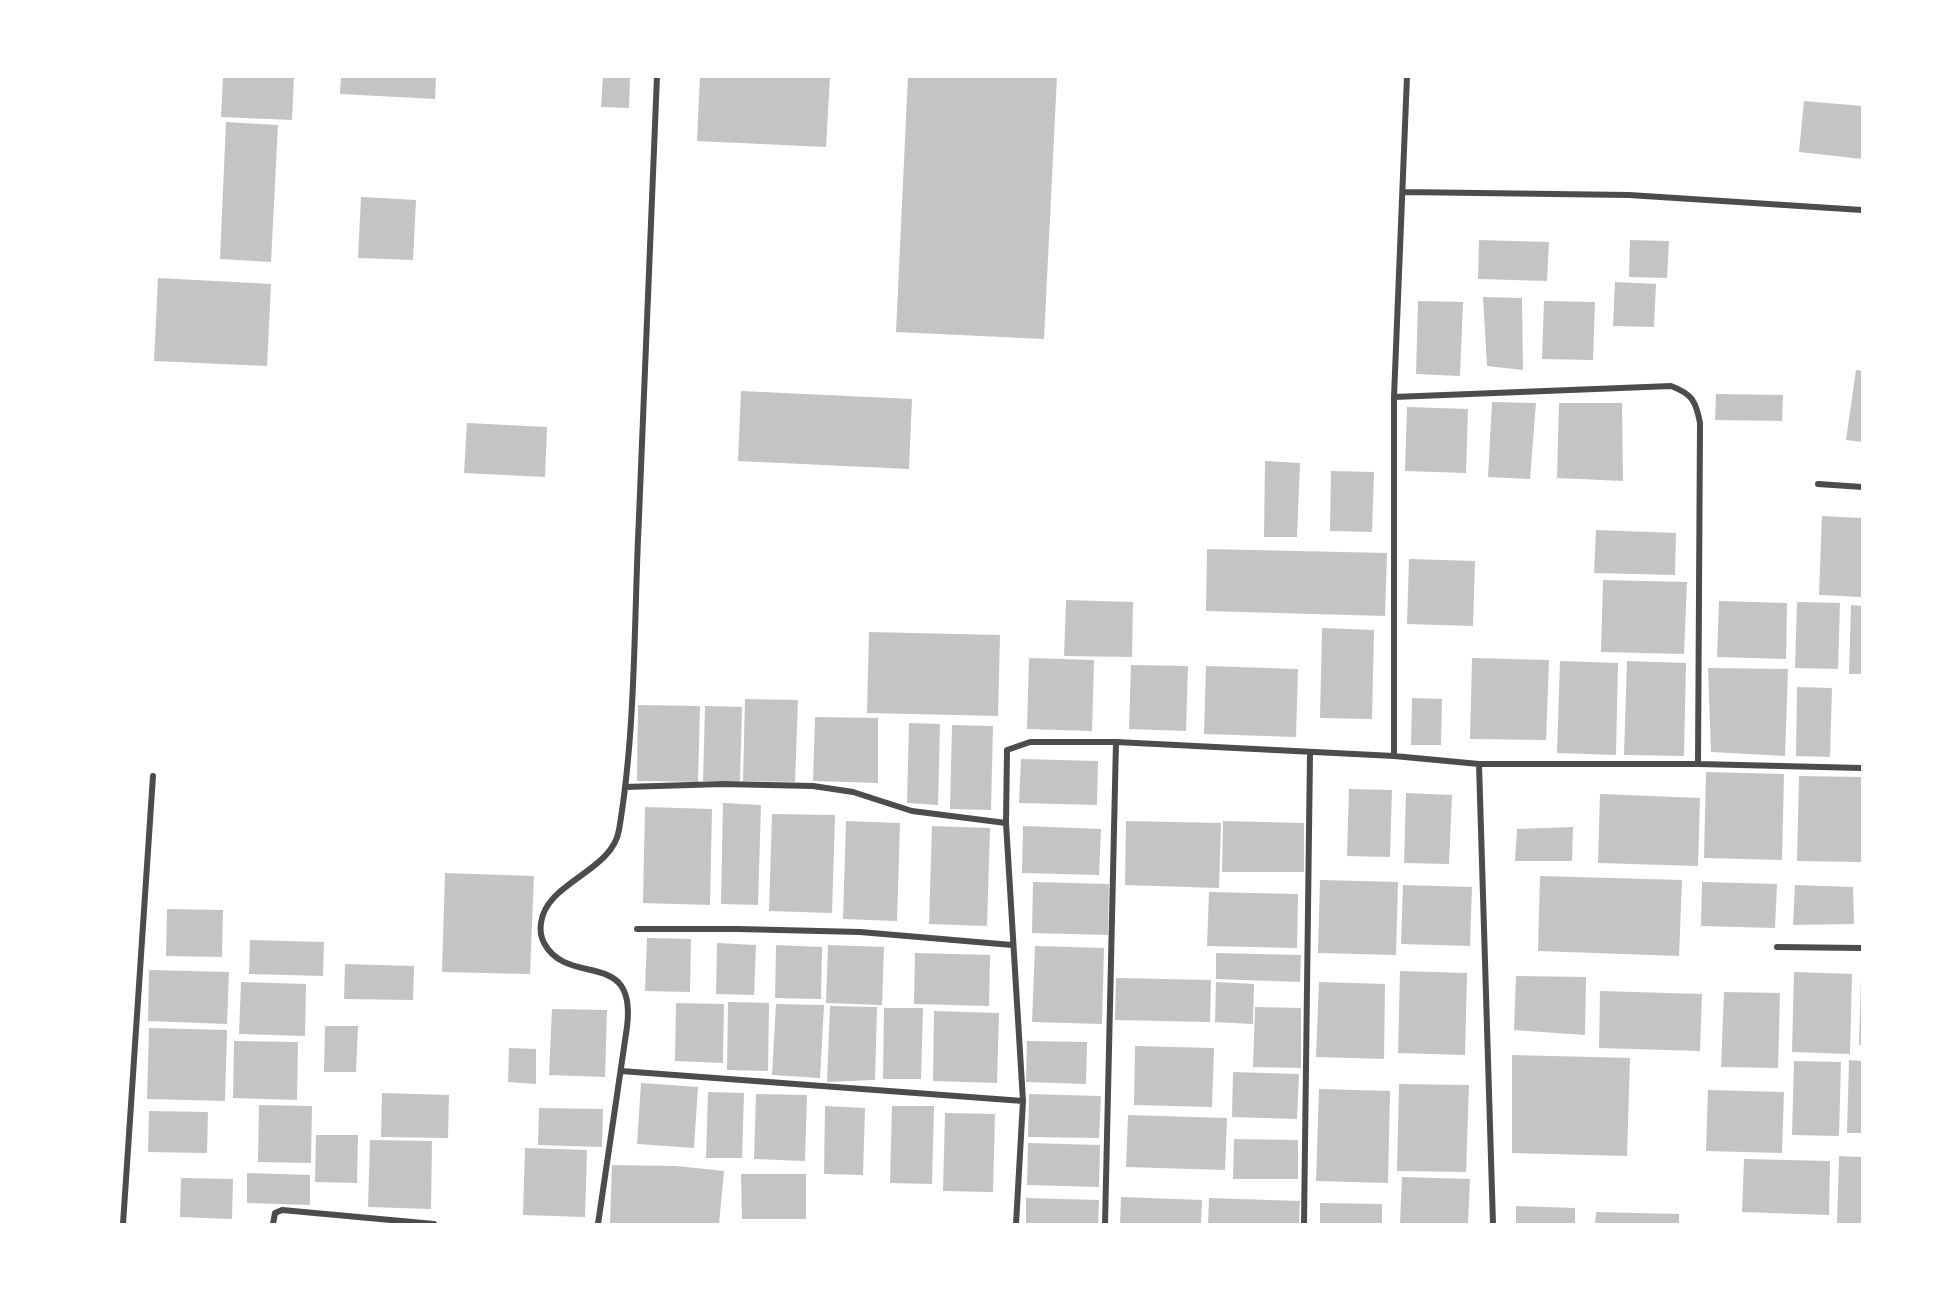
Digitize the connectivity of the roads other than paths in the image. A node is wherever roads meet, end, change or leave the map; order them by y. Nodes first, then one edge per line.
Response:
1 (657, 76) edge
2 (1407, 76) edge
3 (1403, 192) junction
4 (1863, 210) edge
5 (1394, 397) junction
6 (1818, 484) dead end
7 (1863, 487) edge
8 (1116, 742) junction
9 (1310, 753) junction
10 (1394, 756) junction
11 (1698, 764) junction
12 (1479, 765) junction
13 (1863, 768) edge
14 (153, 776) dead end
15 (625, 787) junction
16 (1006, 823) junction
17 (637, 929) dead end
18 (1012, 945) junction
19 (1777, 946) dead end
20 (1863, 948) edge
21 (621, 1071) junction
22 (1023, 1101) junction
23 (123, 1224) edge
24 (273, 1224) edge
25 (434, 1224) edge
26 (598, 1224) edge
27 (1016, 1224) edge
28 (1105, 1224) edge
29 (1304, 1224) edge
30 (1493, 1224) edge

1 - 15 street
2 - 3 street
3 - 4 street
3 - 5 street
5 - 10 street
5 - 11 street
6 - 7 street
8 - 9 street
8 - 16 street
8 - 28 street
9 - 10 street
9 - 29 street
10 - 12 street
11 - 12 street
11 - 13 street
12 - 30 street
14 - 23 street
15 - 16 street
15 - 21 street
16 - 18 street
17 - 18 street
18 - 22 street
19 - 20 street
21 - 22 street
21 - 26 street
22 - 27 street
24 - 25 street

